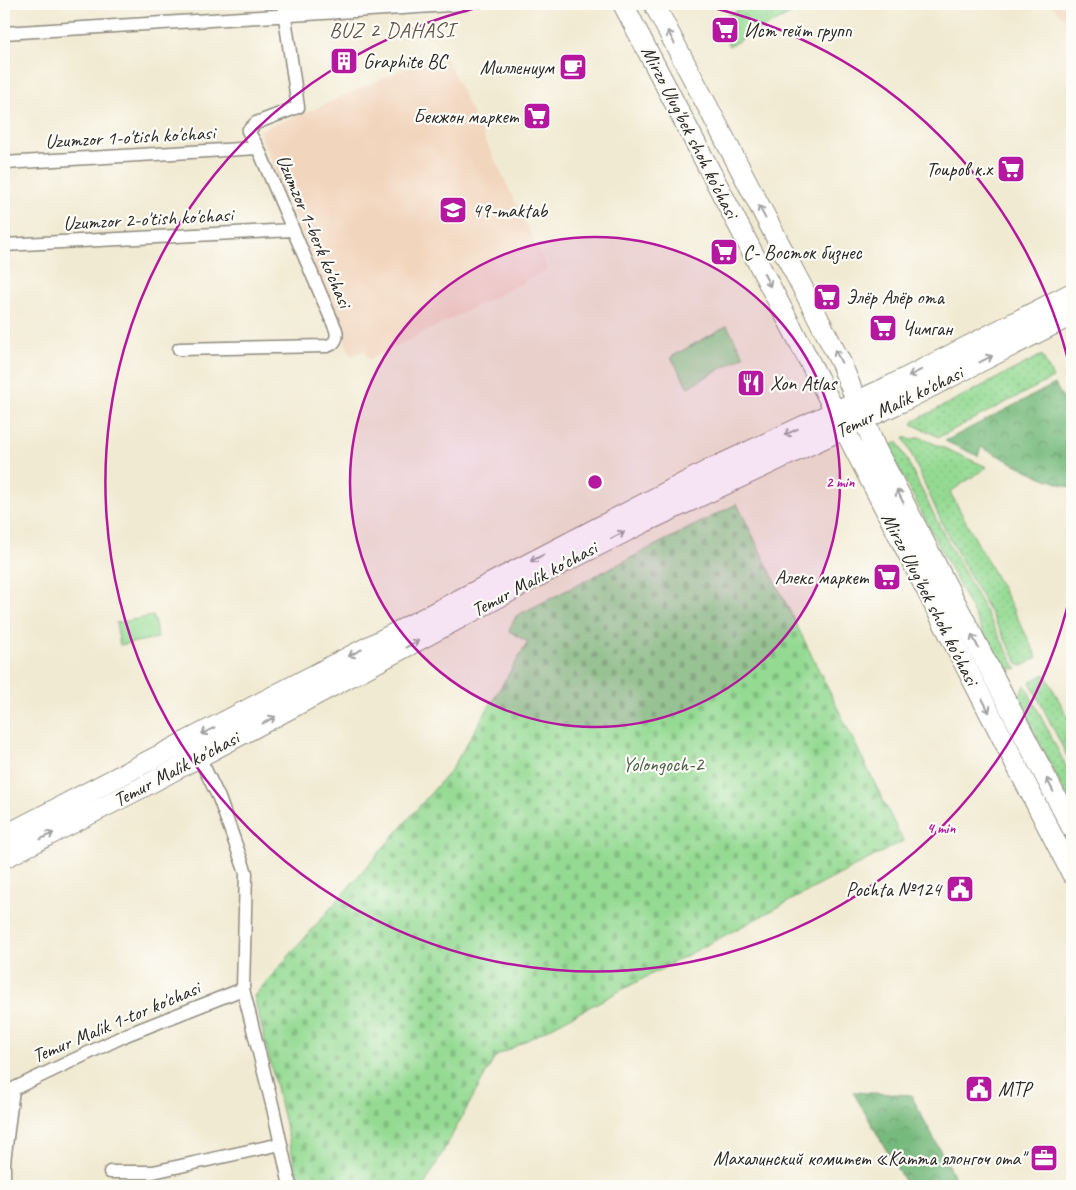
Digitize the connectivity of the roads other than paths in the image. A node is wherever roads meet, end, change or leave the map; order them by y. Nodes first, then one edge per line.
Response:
1 (300, 4) edge
2 (465, 4) edge
3 (624, 4) edge
4 (654, 4) edge
5 (284, 9) edge
6 (4, 32) edge
7 (685, 64) junction
8 (661, 76) junction
9 (258, 148) junction
10 (735, 160) junction
11 (4, 163) edge
12 (711, 173) junction
13 (294, 230) junction
14 (4, 245) edge
15 (1072, 293) edge
16 (1072, 315) edge
17 (179, 349) dead end
18 (856, 401) junction
19 (835, 411) junction
20 (864, 420) junction
21 (844, 429) junction
22 (951, 594) junction
23 (933, 604) junction
24 (199, 757) junction
25 (1072, 828) edge
26 (4, 836) edge
27 (4, 858) edge
28 (1072, 874) edge
29 (243, 989) junction
30 (282, 1144) junction
31 (110, 1172) dead end
32 (4, 1186) edge
33 (290, 1186) edge

1 - 5 street
2 - 5 street
3 - 8 main road, Mirzo Ulug'bek shoh ko'chasi
7 -> 4 main road, Mirzo Ulug'bek shoh ko'chasi
5 - 6 street
5 - 9 street, Uzumzor 1-berk ko'chasi
7 - 8 main road
7 - 10 main road, Mirzo Ulug'bek shoh ko'chasi
8 - 12 main road, Mirzo Ulug'bek shoh ko'chasi
9 - 11 street, Uzumzor 1-o'tish ko'chasi
9 - 13 street, Uzumzor 1-berk ko'chasi
10 - 12 main road
18 -> 10 main road, Mirzo Ulug'bek shoh ko'chasi
12 -> 19 main road, Mirzo Ulug'bek shoh ko'chasi
13 - 14 street, Uzumzor 2-o'tish ko'chasi
13 - 17 street, Uzumzor 1-berk ko'chasi
15 -> 18 main road, Temur Malik ko'chasi
20 -> 16 main road, Temur Malik ko'chasi
18 - 19 main road, Temur Malik ko'chasi
18 - 20 main road, Mirzo Ulug'bek shoh ko'chasi
19 - 21 main road, Mirzo Ulug'bek shoh ko'chasi
19 -> 26 main road, Temur Malik ko'chasi
20 - 21 main road, Temur Malik ko'chasi
22 -> 20 main road, Mirzo Ulug'bek shoh ko'chasi
21 - 23 main road, Mirzo Ulug'bek shoh ko'chasi
24 -> 21 main road, Temur Malik ko'chasi
22 - 23 main road
25 -> 22 main road, Mirzo Ulug'bek shoh ko'chasi
23 -> 28 main road, Mirzo Ulug'bek shoh ko'chasi
27 -> 24 main road, Temur Malik ko'chasi
24 - 29 street
29 - 30 street
29 - 32 street, Temur Malik 1-tor ko'chasi
30 - 31 street
30 - 33 street

